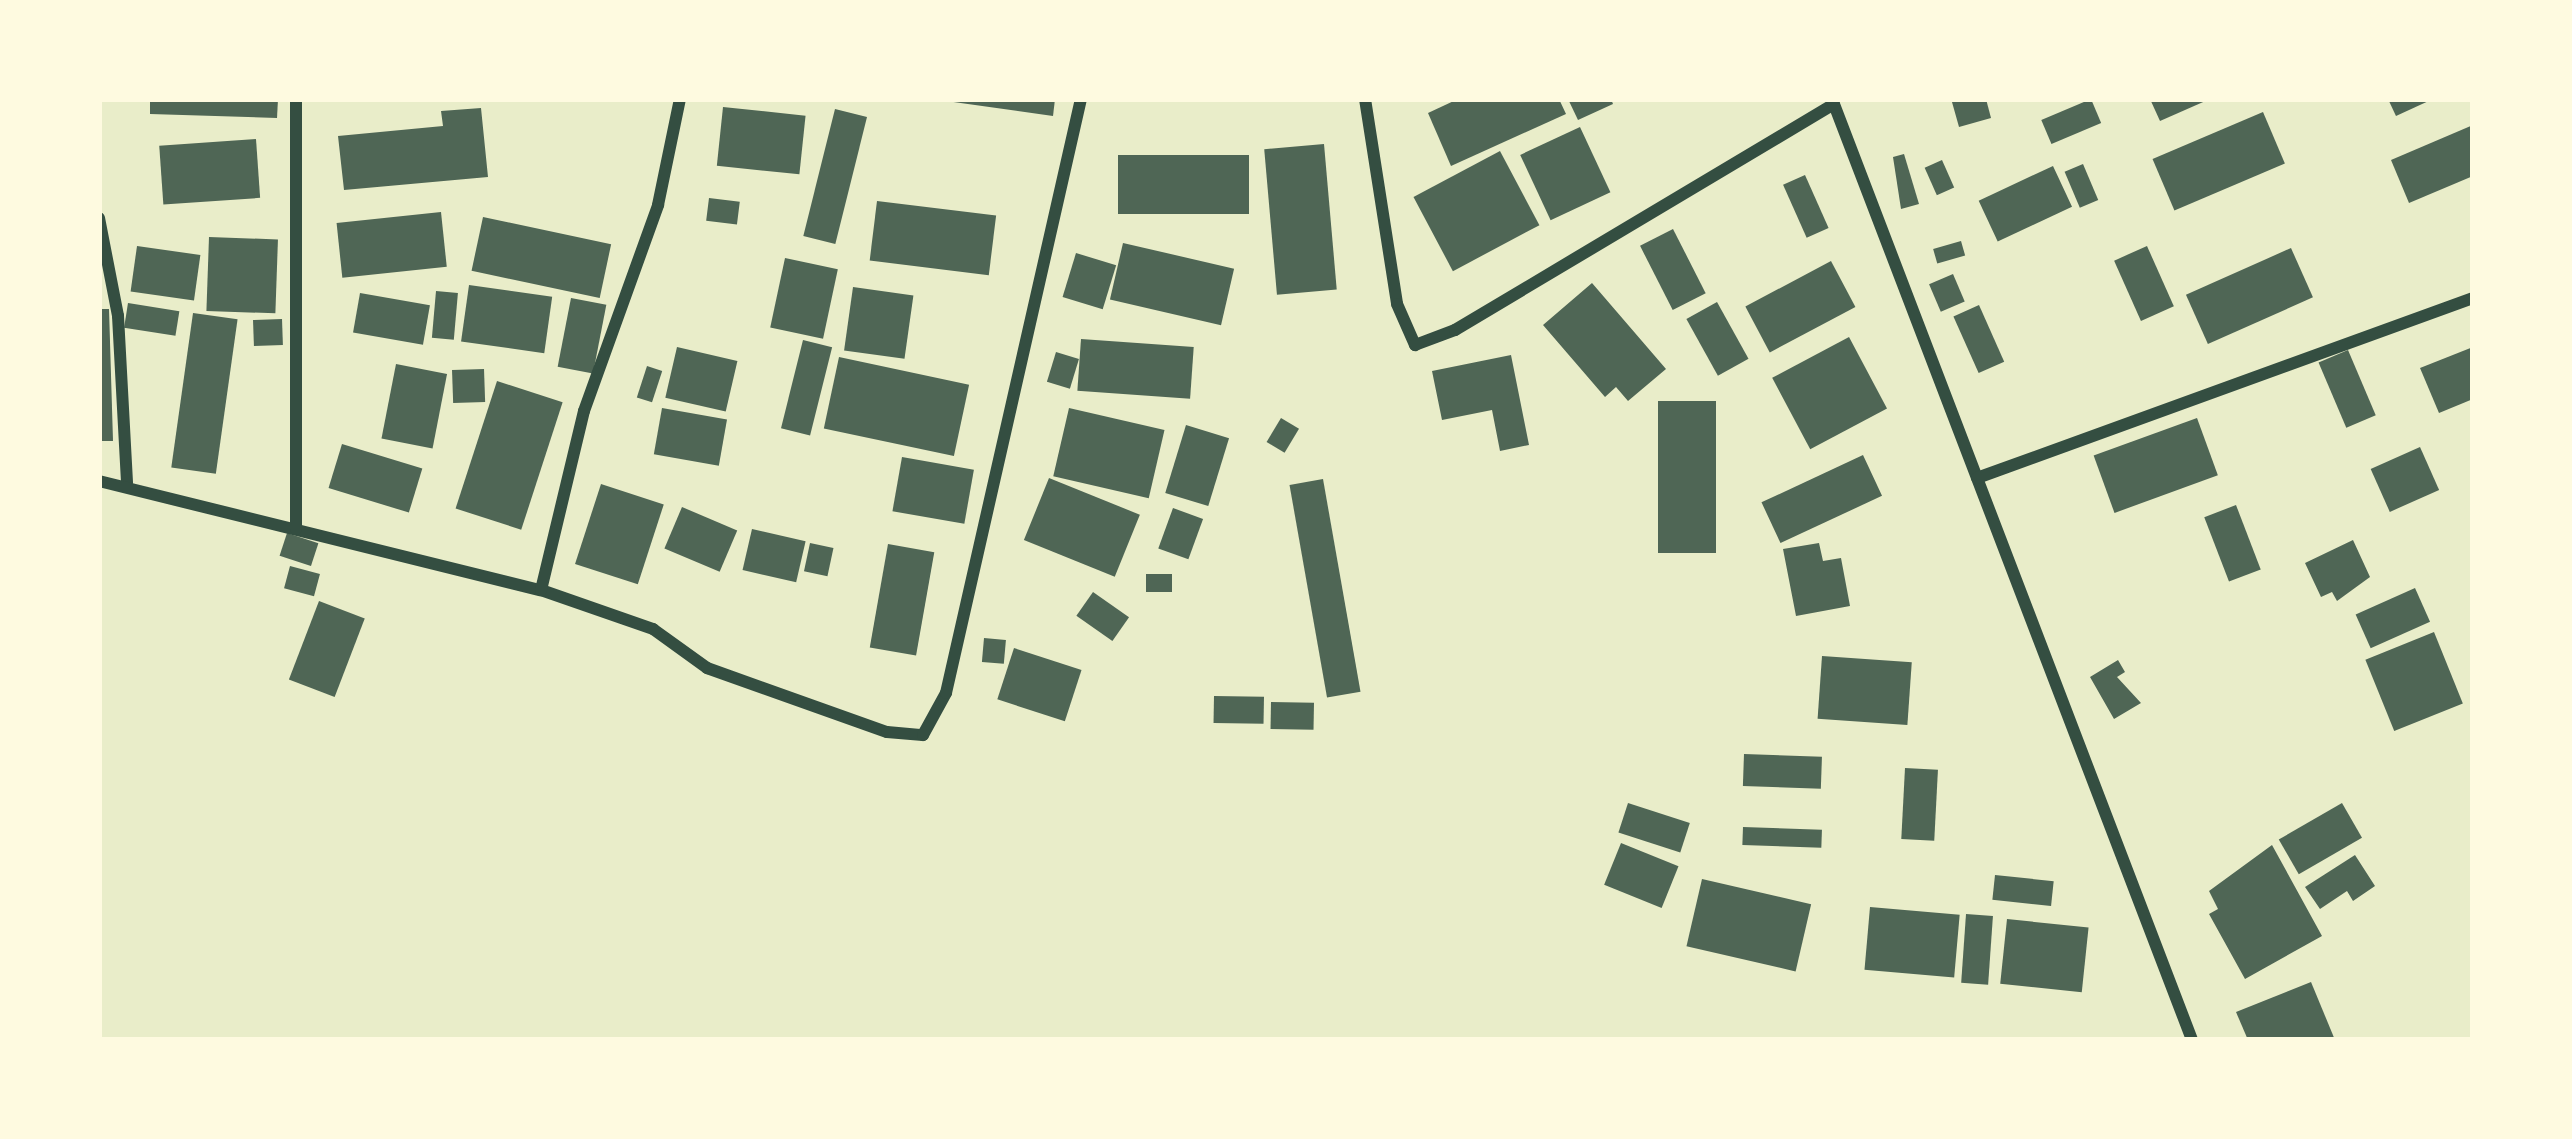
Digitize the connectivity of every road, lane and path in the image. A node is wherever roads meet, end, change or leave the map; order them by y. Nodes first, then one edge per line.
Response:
1 (296, 99) edge
2 (680, 99) edge
3 (1081, 99) edge
4 (1365, 99) edge
5 (1833, 102) edge
6 (99, 218) edge
7 (2473, 298) edge
8 (1977, 478) junction
9 (99, 481) edge
10 (127, 482) junction
11 (296, 529) junction
12 (541, 590) junction
13 (2192, 1040) edge

1 - 11 street
2 - 12 street
3 - 12 street
4 - 5 street
5 - 8 street
6 - 10 street
7 - 8 street
8 - 13 street
9 - 10 street
10 - 11 street
11 - 12 street

